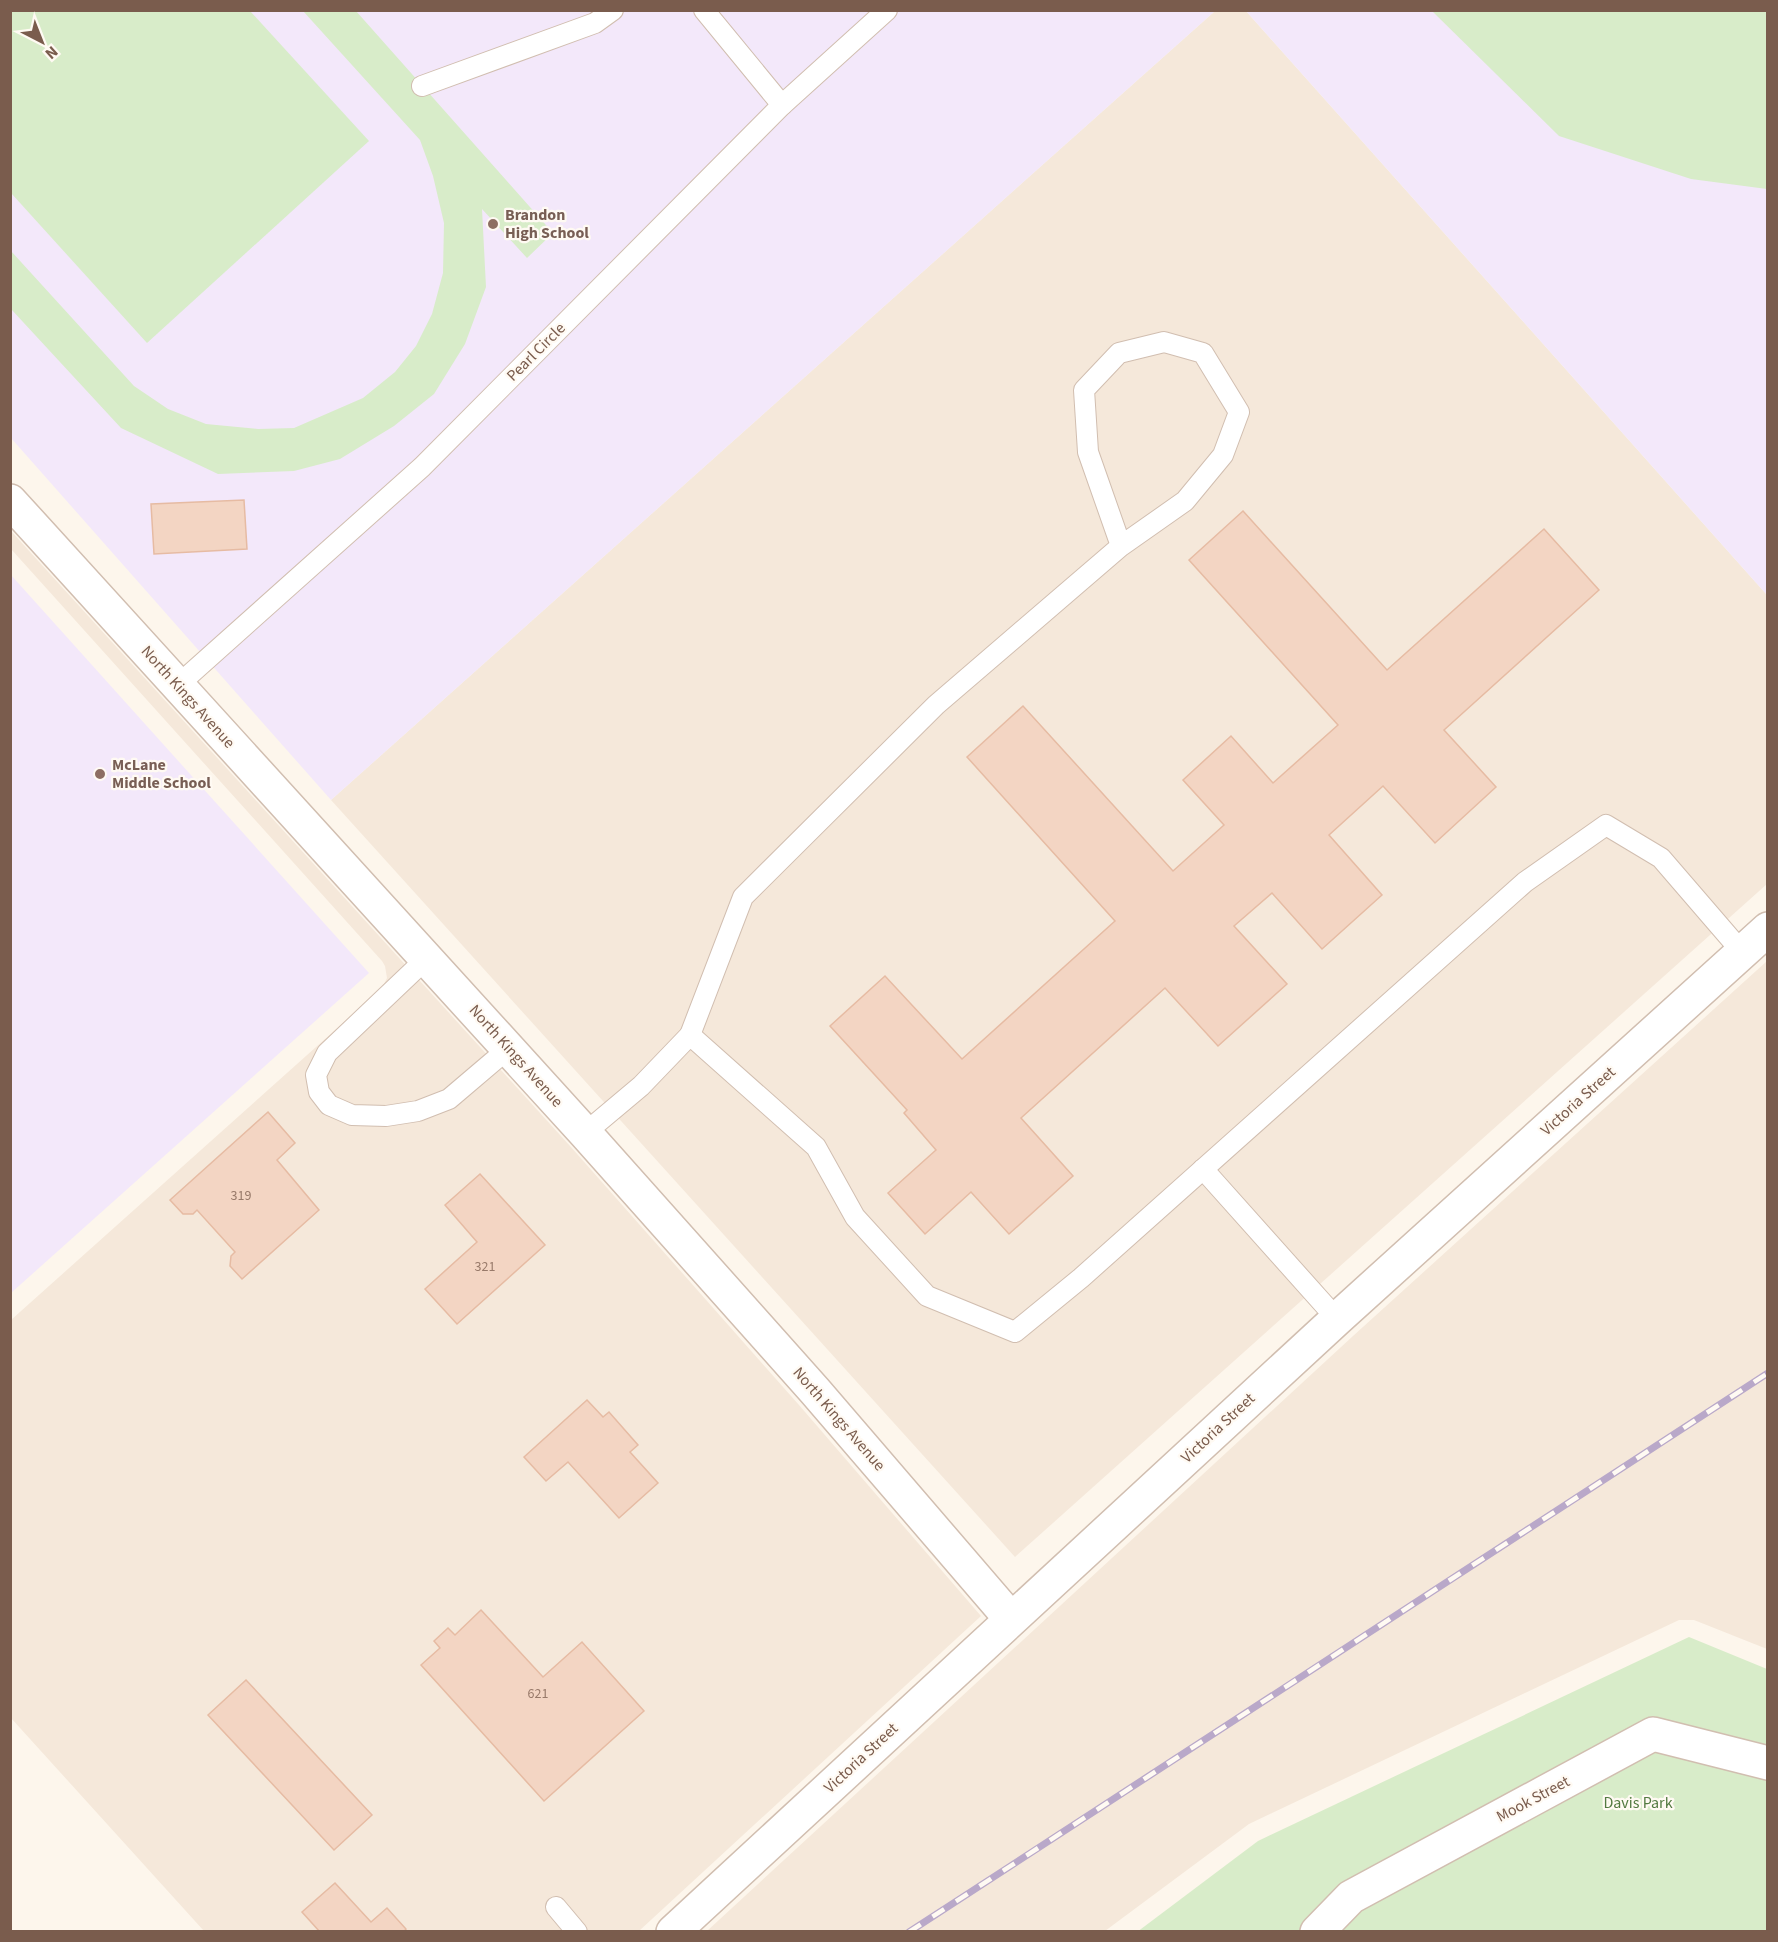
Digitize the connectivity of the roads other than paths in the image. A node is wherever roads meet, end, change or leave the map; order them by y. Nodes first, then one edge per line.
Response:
1 (613, 10) edge
2 (704, 10) edge
3 (887, 10) edge
4 (422, 86) dead end
5 (783, 105) junction
6 (10, 501) edge
7 (1121, 546) junction
8 (178, 685) junction
9 (1767, 929) edge
10 (1743, 952) junction
11 (427, 958) junction
12 (690, 1035) junction
13 (509, 1048) junction
14 (585, 1133) junction
15 (1203, 1169) junction
16 (1337, 1319) junction
17 (1011, 1619) junction
18 (1767, 1763) edge
19 (556, 1907) dead end
20 (577, 1932) edge
21 (673, 1932) edge
22 (1317, 1932) edge

1 - 4 lane
2 - 5 lane
3 - 5 lane, Pearl Circle
5 - 8 lane, Pearl Circle
6 - 8 street, North Kings Avenue
7 - 7 lane
7 - 12 lane
8 - 11 street, North Kings Avenue
9 - 10 street, Victoria Street
10 - 15 lane
10 - 16 street, Victoria Street
11 - 13 street, North Kings Avenue
11 - 13 lane
12 - 14 lane
12 - 15 lane
13 - 14 street, North Kings Avenue
14 - 17 street, North Kings Avenue
15 - 16 lane
16 - 17 street, Victoria Street
17 - 21 street, Victoria Street
18 - 22 street, Mook Street
19 - 20 lane

